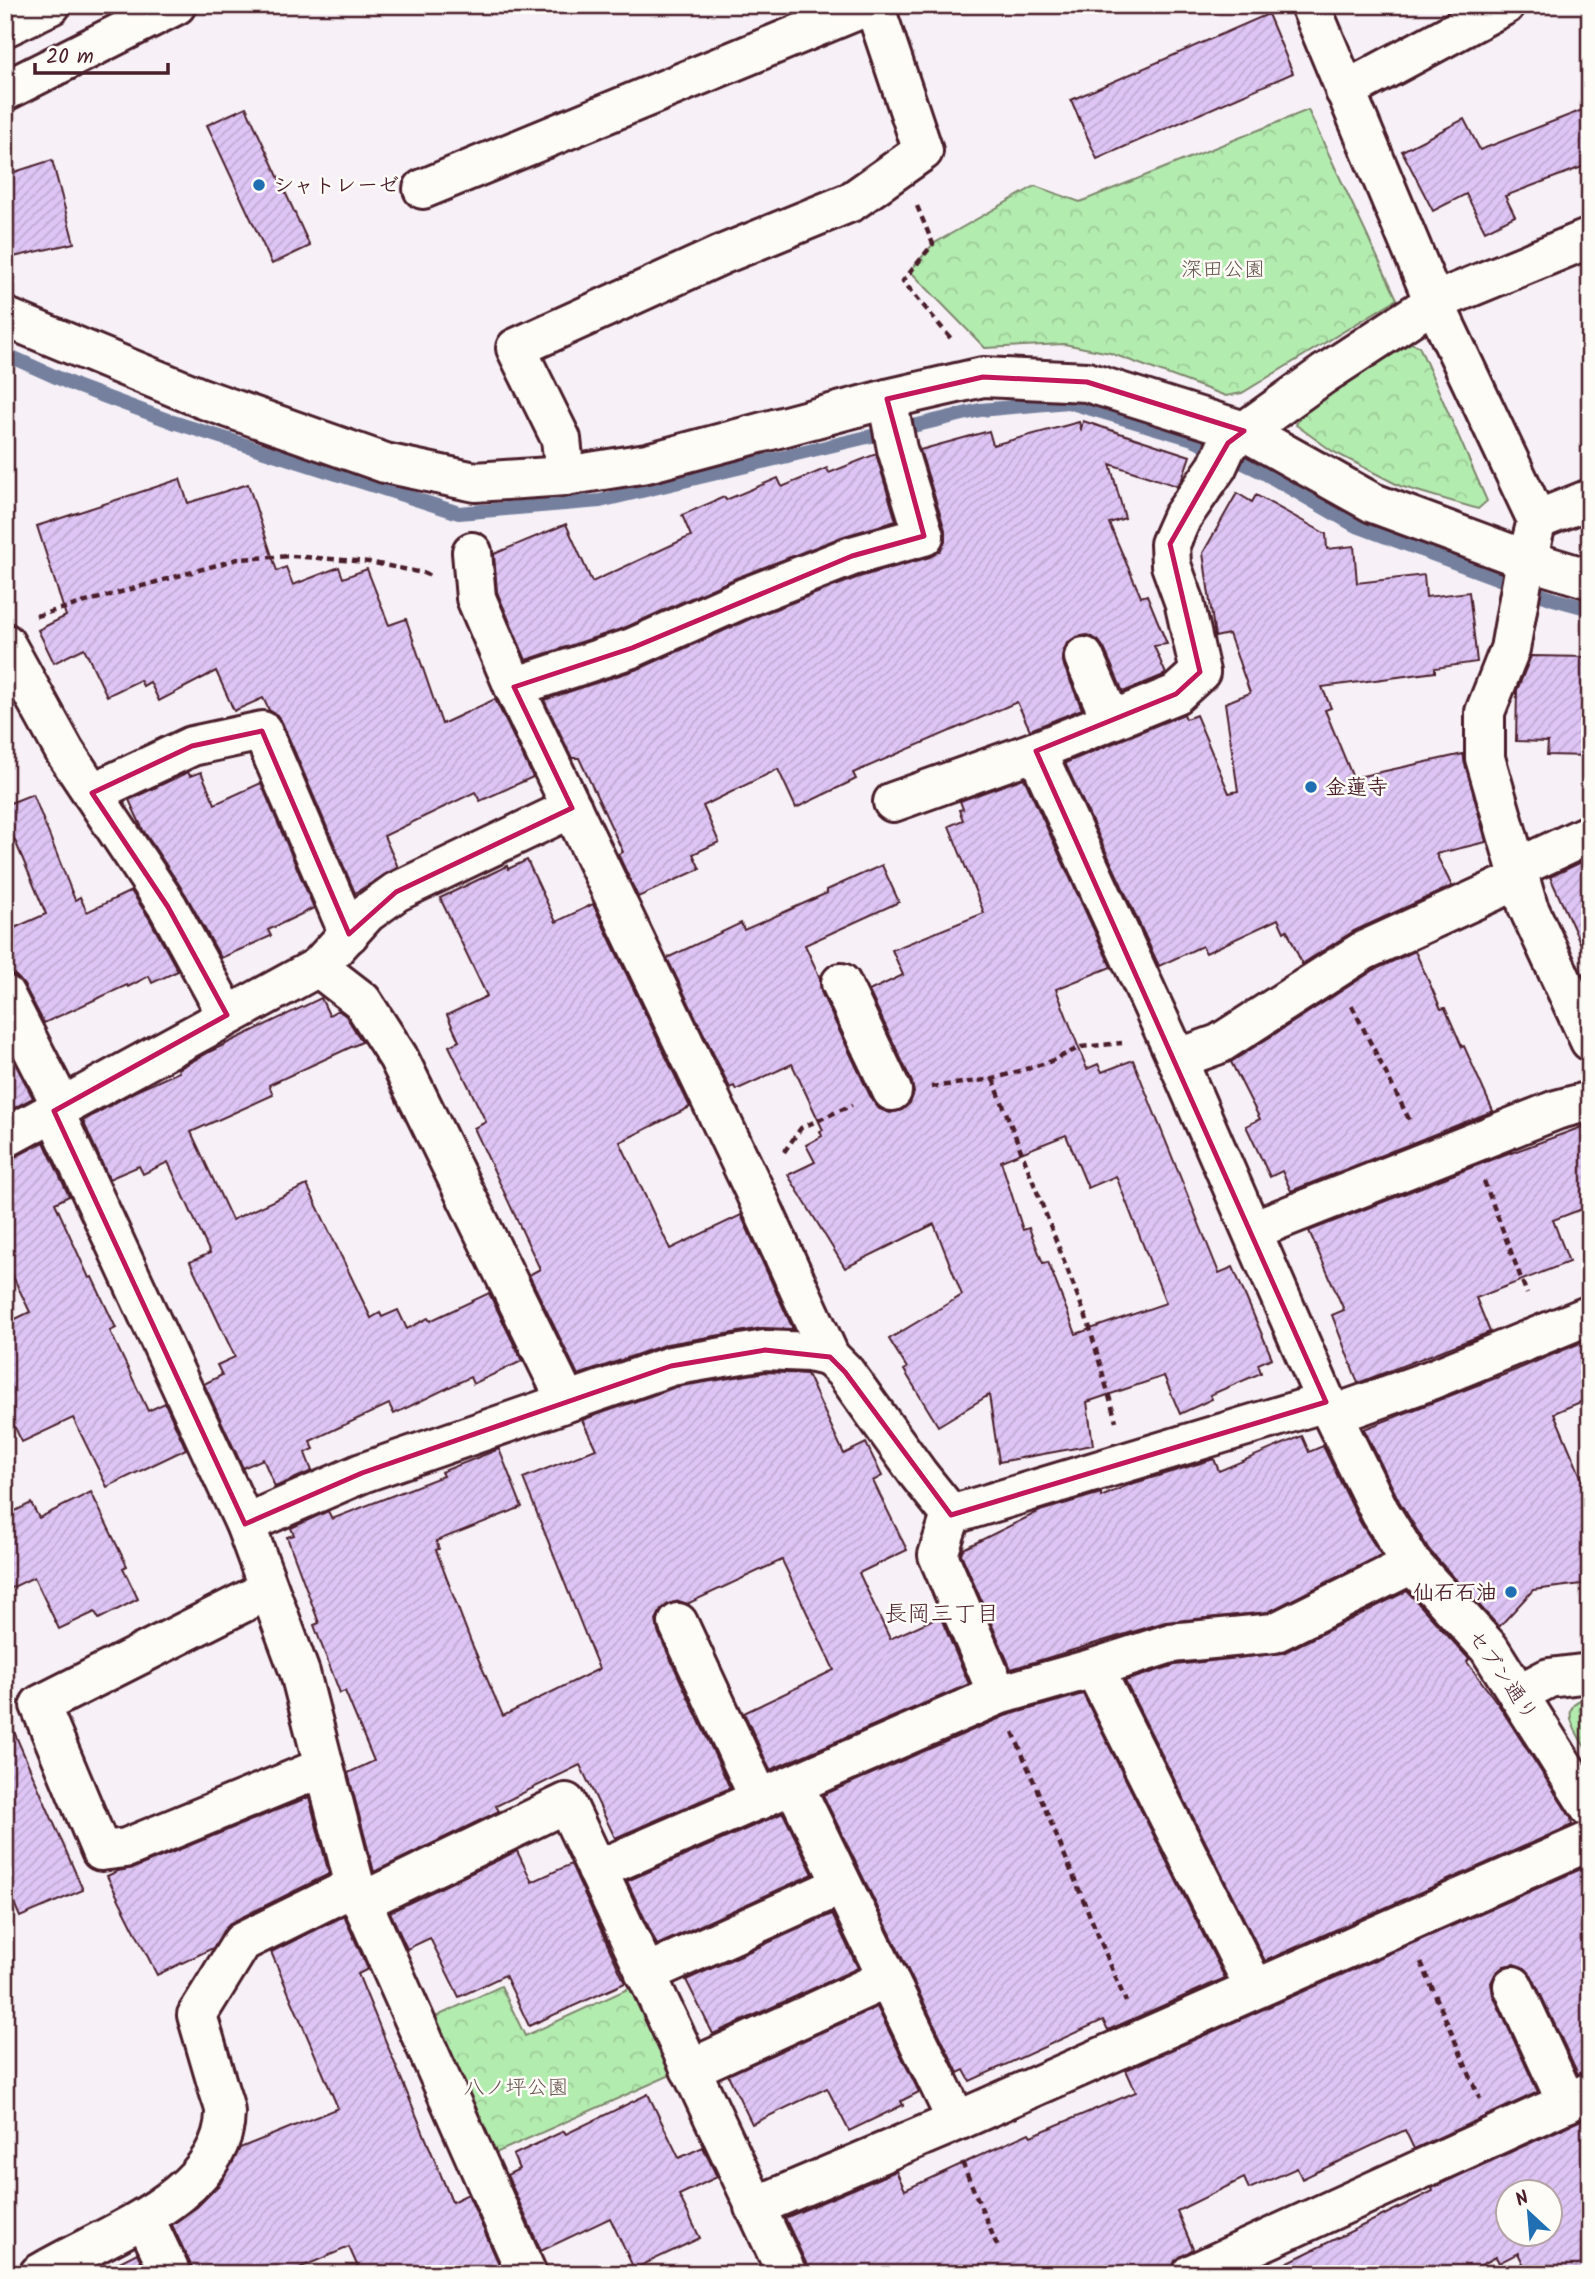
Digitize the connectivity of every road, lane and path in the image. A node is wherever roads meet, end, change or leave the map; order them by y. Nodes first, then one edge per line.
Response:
1 (51, 5) edge
2 (176, 5) edge
3 (872, 5) edge
4 (1310, 5) edge
5 (1505, 5) edge
6 (5, 27) edge
7 (1346, 91) junction
8 (5, 92) edge
9 (901, 167) junction
10 (423, 188) dead end
11 (1590, 238) edge
12 (1434, 302) junction
13 (5, 317) edge
14 (983, 377) junction
15 (887, 399) junction
16 (1229, 447) junction
17 (565, 476) junction
18 (1590, 499) edge
19 (1537, 520) junction
20 (472, 552) dead end
21 (1590, 579) edge
22 (1523, 581) junction
23 (476, 598) junction
24 (18, 631) edge
25 (1084, 657) dead end
26 (514, 687) junction
27 (1111, 720) junction
28 (1036, 751) junction
29 (92, 793) junction
30 (893, 802) dead end
31 (572, 808) junction
32 (1590, 834) edge
33 (1518, 874) junction
34 (349, 934) junction
35 (318, 967) junction
36 (1333, 970) junction
37 (841, 983) dead end
38 (5, 995) edge
39 (227, 1015) junction
40 (1590, 1041) edge
41 (1173, 1049) junction
42 (891, 1091) dead end
43 (1590, 1101) edge
44 (58, 1109) junction
45 (5, 1138) edge
46 (1470, 1144) junction
47 (1431, 1161) junction
48 (1253, 1230) junction
49 (1590, 1315) edge
50 (1542, 1334) junction
51 (830, 1357) junction
52 (567, 1402) junction
53 (1330, 1408) junction
54 (1127, 1462) junction
55 (951, 1515) junction
56 (245, 1524) junction
57 (1412, 1564) junction
58 (268, 1590) junction
59 (678, 1623) dead end
60 (1094, 1668) junction
61 (1590, 1673) edge
62 (1518, 1694) junction
63 (998, 1696) junction
64 (324, 1766) junction
65 (777, 1793) junction
66 (1590, 1808) edge
67 (1590, 1841) edge
68 (597, 1870) junction
69 (842, 1885) junction
70 (358, 1894) junction
71 (1404, 1922) junction
72 (645, 1974) junction
73 (888, 1978) junction
74 (1513, 1986) dead end
75 (1255, 1989) junction
76 (1141, 2039) junction
77 (690, 2069) junction
78 (1578, 2097) edge
79 (951, 2124) junction
80 (1496, 2135) junction
81 (754, 2207) junction
82 (145, 2219) junction
83 (999, 2250) dead end
84 (39, 2274) edge
85 (171, 2274) edge
86 (527, 2274) edge
87 (787, 2274) edge
88 (1192, 2274) edge

1 - 6 street
2 - 8 street
3 - 9 street
3 - 10 street
4 - 7 street
5 - 7 street
7 - 12 street
9 - 14 path
9 - 17 street
11 - 12 street
12 - 16 street
12 - 19 street
13 - 17 street
14 - 15 street
14 - 16 street
15 - 17 street
15 - 26 street
16 - 22 street
16 - 27 street
18 - 19 street
19 - 22 street
20 - 23 street
21 - 22 street
22 - 33 street
23 - 24 path
23 - 26 street
24 - 29 street
25 - 27 street
26 - 31 street
27 - 28 street
28 - 30 street
28 - 41 street, セブン通り
29 - 34 street
29 - 39 street
31 - 34 street
31 - 51 street
32 - 33 street
33 - 36 street
33 - 40 street
34 - 35 street
35 - 39 street
35 - 52 street
36 - 41 street
36 - 47 path
37 - 42 street
38 - 44 street
39 - 44 street
41 - 48 street, セブン通り
41 - 54 path
43 - 46 street
44 - 45 street
44 - 56 street
46 - 47 street
46 - 50 path
47 - 48 street
48 - 53 street, セブン通り
49 - 50 street
50 - 53 street
51 - 52 street
51 - 55 street
52 - 56 street
53 - 54 street
53 - 57 street, セブン通り
54 - 55 street
55 - 63 street
56 - 58 street
57 - 60 street
57 - 62 street, セブン通り
58 - 64 street
58 - 64 street
59 - 65 street
60 - 63 street
60 - 75 street
61 - 62 street
62 - 66 street, セブン通り
63 - 65 street
63 - 76 path
64 - 70 street
65 - 68 street
65 - 69 street
67 - 71 street
68 - 70 street
68 - 72 street
69 - 72 street
69 - 73 street
70 - 82 street
70 - 86 street
71 - 75 street
71 - 80 path
72 - 77 street
73 - 77 street
73 - 79 street
74 - 78 street
75 - 76 street
76 - 79 street
77 - 81 street
78 - 80 street
79 - 81 street
79 - 83 path
80 - 88 street
81 - 87 street
82 - 84 street
82 - 85 street

